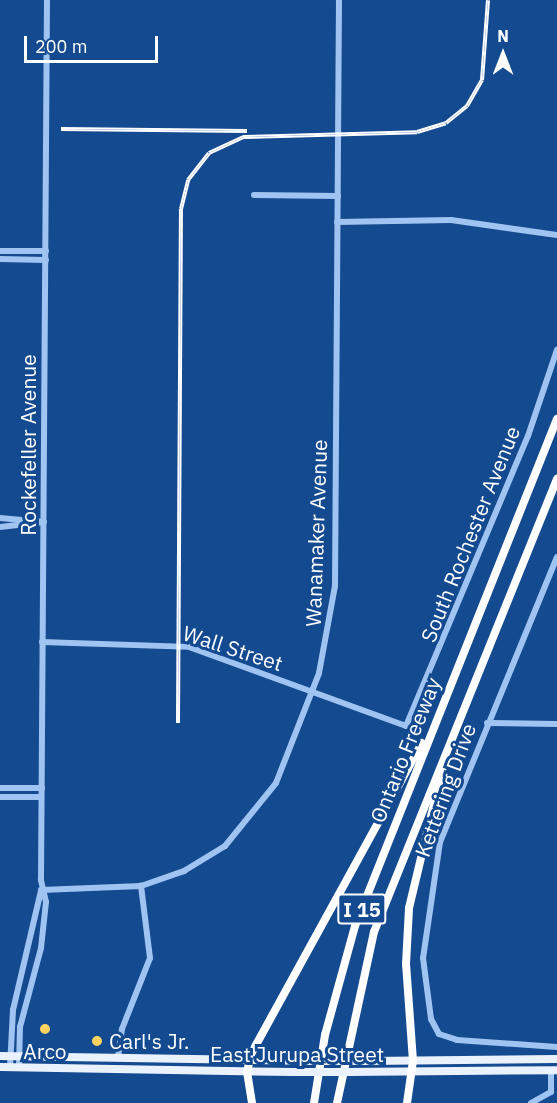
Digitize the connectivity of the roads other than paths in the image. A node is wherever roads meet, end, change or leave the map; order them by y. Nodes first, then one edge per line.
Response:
1 (47, 0) edge
2 (339, 0) edge
3 (254, 195) dead end
4 (338, 196) junction
5 (337, 222) junction
6 (557, 235) edge
7 (0, 251) edge
8 (46, 252) junction
9 (0, 259) edge
10 (46, 260) junction
11 (557, 350) edge
12 (557, 419) edge
13 (557, 479) edge
14 (0, 518) edge
15 (44, 522) junction
16 (0, 527) edge
17 (557, 557) edge
18 (42, 642) junction
19 (313, 693) junction
20 (435, 722) junction
21 (487, 723) junction
22 (557, 724) edge
23 (406, 726) joint
24 (453, 730) junction
25 (0, 788) edge
26 (42, 788) junction
27 (0, 796) edge
28 (41, 797) junction
29 (141, 886) junction
30 (41, 890) junction
31 (557, 1047) edge
32 (0, 1056) edge
33 (10, 1056) junction
34 (19, 1056) junction
35 (118, 1057) junction
36 (557, 1059) edge
37 (248, 1060) junction
38 (413, 1061) junction
39 (0, 1067) edge
40 (14, 1067) junction
41 (554, 1070) edge
42 (247, 1072) junction
43 (412, 1072) junction
44 (252, 1103) edge
45 (314, 1103) edge
46 (337, 1103) edge
47 (407, 1103) edge
48 (531, 1103) edge

1 - 8 street, Rockefeller Avenue
2 - 4 street, Wanamaker Avenue
3 - 4 street
4 - 5 street, Wanamaker Avenue
5 - 6 street
5 - 19 street, Wanamaker Avenue
7 - 8 street
8 - 10 street, Rockefeller Avenue
9 - 10 street
10 - 15 street, Rockefeller Avenue
11 - 23 street, South Rochester Avenue
12 - 20 highway, Ontario Freeway / I 15
13 - 24 highway, Ontario Freeway / I 15
14 - 15 street
15 - 16 street
15 - 18 street, Rockefeller Avenue
17 - 21 street, Kettering Drive
18 - 19 street, Wall Street
18 - 26 street, Rockefeller Avenue
19 - 23 street, Wall Street
19 - 29 street, Wanamaker Avenue
20 - 37 highway
20 - 45 highway, Ontario Freeway / I 15
21 - 22 street
21 - 31 street, Kettering Drive
24 - 38 highway
24 - 46 highway, Ontario Freeway / I 15
25 - 26 street
26 - 28 street, Rockefeller Avenue
27 - 28 street
28 - 30 street, Rockefeller Avenue
29 - 30 street, Wanamaker Avenue
29 - 35 street
30 - 33 street, Rockefeller Avenue
30 - 34 street, Rockefeller Avenue
32 - 33 main road, East Jurupa Street
33 - 34 main road, East Jurupa Street
33 - 40 street, Rockefeller Avenue
34 - 35 main road, East Jurupa Street
34 - 40 street, Rockefeller Avenue
35 - 37 main road, East Jurupa Street
36 - 38 main road, East Jurupa Street
37 - 38 main road, East Jurupa Street, bridge
37 - 42 highway
38 - 43 highway
39 - 40 main road, East Jurupa Street
40 - 42 main road, East Jurupa Street
41 - 43 main road, East Jurupa Street
41 - 48 street
42 - 43 main road, East Jurupa Street, bridge
42 - 44 highway
43 - 47 highway

